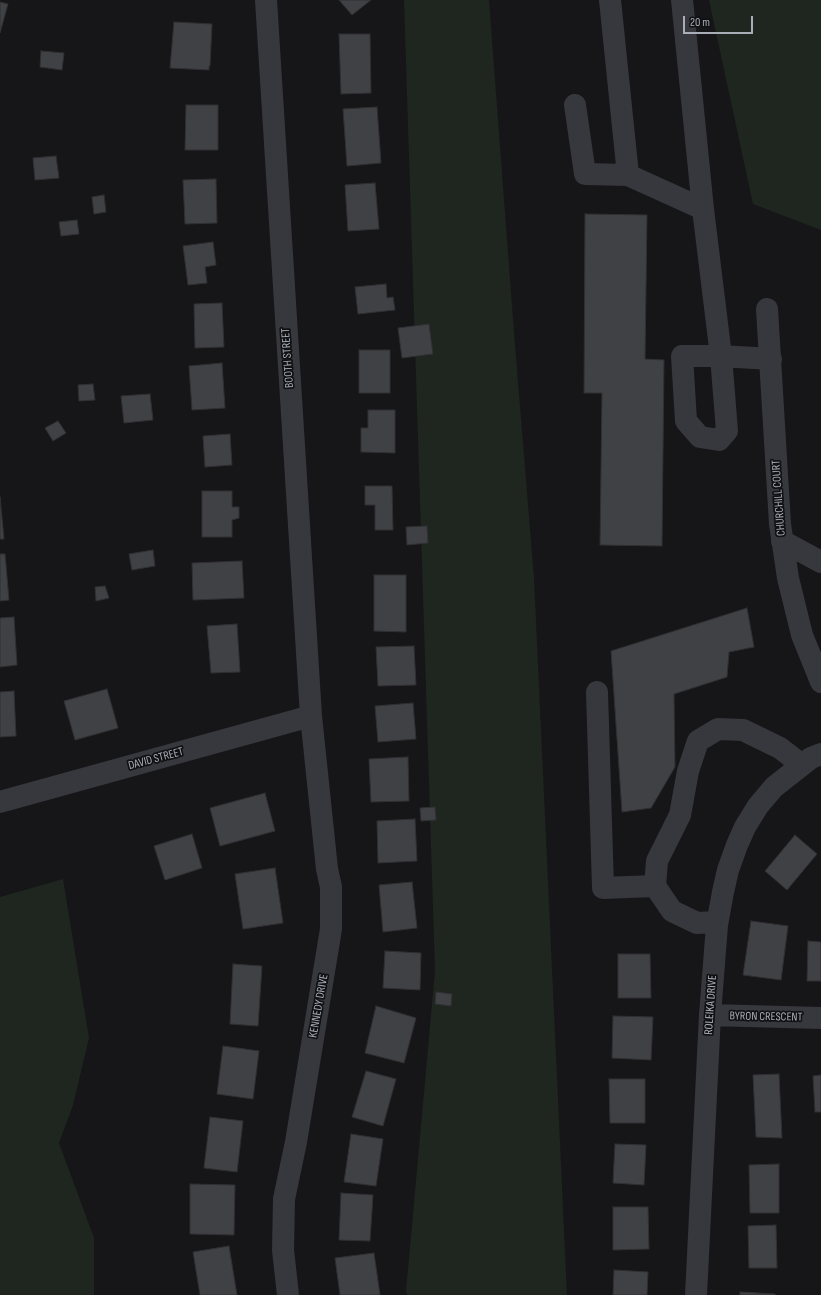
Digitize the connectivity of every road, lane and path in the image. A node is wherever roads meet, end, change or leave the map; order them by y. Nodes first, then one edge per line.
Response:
1 (266, 0) edge
2 (610, 0) edge
3 (682, 0) edge
4 (576, 104) dead end
5 (628, 175) junction
6 (702, 209) junction
7 (767, 309) dead end
8 (771, 358) junction
9 (782, 541) junction
10 (821, 562) edge
11 (821, 682) edge
12 (597, 692) dead end
13 (311, 716) junction
14 (821, 754) edge
15 (802, 765) junction
16 (0, 802) edge
17 (655, 886) junction
18 (717, 922) junction
19 (710, 1015) junction
20 (821, 1018) edge
21 (288, 1295) edge
22 (696, 1295) edge

1 - 13 street, BOOTH STREET
2 - 5 street
3 - 6 street
4 - 5 street
5 - 6 street
6 - 8 street
7 - 8 street, CHURCHILL COURT
8 - 9 street, CHURCHILL COURT
9 - 10 street
9 - 11 street, CHURCHILL COURT
12 - 17 street
13 - 16 street, DAVID STREET
13 - 21 street, KENNEDY DRIVE
14 - 15 street, ROLEIKA DRIVE
15 - 17 street
15 - 18 street, ROLEIKA DRIVE
17 - 18 street
18 - 19 street, ROLEIKA DRIVE
19 - 20 street, BYRON CRESCENT
19 - 22 street, ROLEIKA DRIVE

